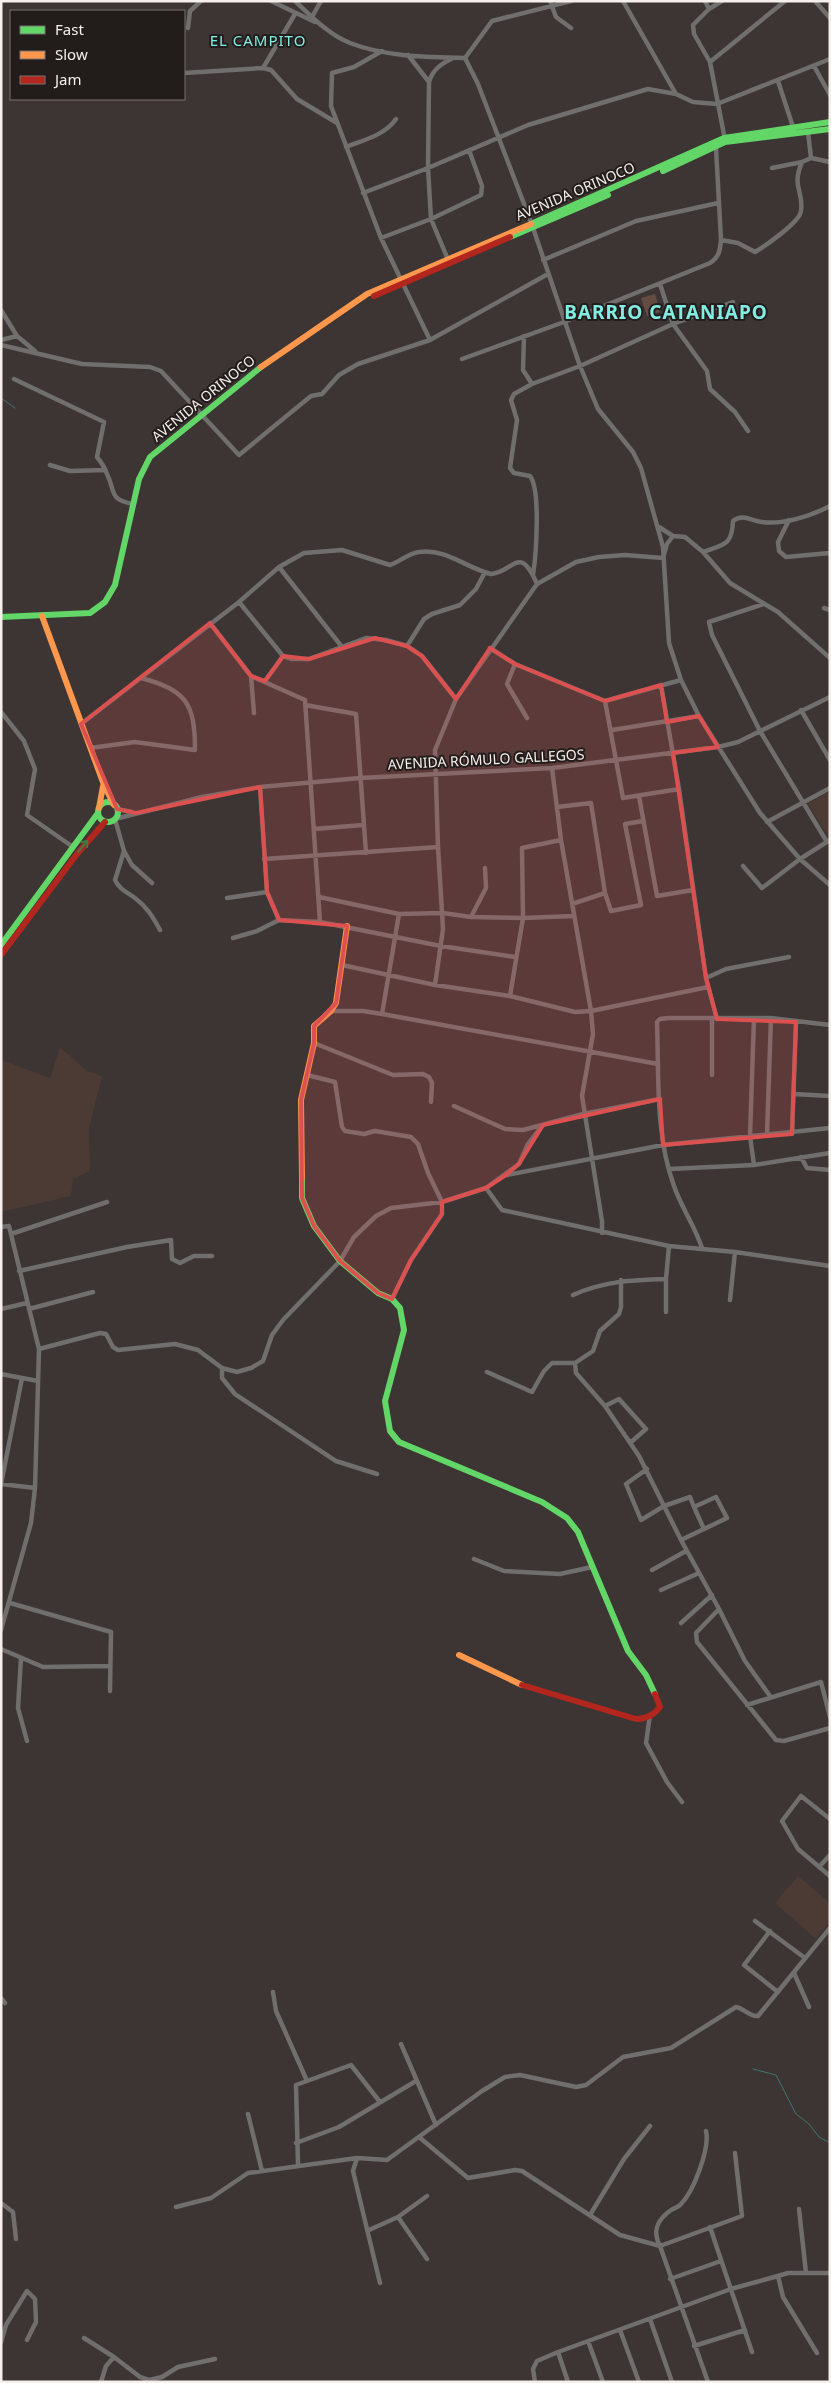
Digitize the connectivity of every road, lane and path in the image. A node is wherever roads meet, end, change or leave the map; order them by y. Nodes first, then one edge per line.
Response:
1 (201, 1) edge
2 (271, 1) edge
3 (295, 1) edge
4 (321, 1) edge
5 (571, 1) edge
6 (623, 1) edge
7 (705, 1) edge
8 (722, 1) edge
9 (785, 1) edge
10 (815, 1) edge
11 (550, 3) edge
12 (708, 9) junction
13 (295, 14) junction
14 (312, 17) junction
15 (830, 18) edge
16 (319, 24) junction
17 (188, 28) dead end
18 (571, 28) dead end
19 (382, 51) junction
20 (408, 56) junction
21 (454, 58) junction
22 (465, 58) junction
23 (830, 59) edge
24 (710, 62) junction
25 (814, 66) junction
26 (263, 68) junction
27 (185, 73) edge
28 (778, 81) junction
29 (429, 82) junction
30 (676, 94) junction
31 (830, 96) edge
32 (717, 104) junction
33 (396, 119) dead end
34 (830, 122) edge
35 (337, 123) junction
36 (793, 127) junction
37 (830, 129) edge
38 (808, 132) junction
39 (498, 138) junction
40 (725, 140) junction
41 (346, 147) junction
42 (716, 148) junction
43 (470, 150) junction
44 (811, 158) junction
45 (802, 162) junction
46 (830, 162) edge
47 (428, 168) junction
48 (772, 168) dead end
49 (363, 193) junction
50 (718, 203) junction
51 (431, 219) junction
52 (532, 225) junction
53 (381, 238) junction
54 (721, 240) junction
55 (542, 260) junction
56 (448, 261) junction
57 (548, 274) junction
58 (402, 280) junction
59 (660, 284) junction
60 (732, 302) dead end
61 (1, 310) edge
62 (564, 322) junction
63 (673, 324) junction
64 (17, 336) junction
65 (524, 336) junction
66 (1, 340) edge
67 (430, 340) junction
68 (1, 345) edge
69 (36, 352) junction
70 (462, 359) dead end
71 (580, 366) junction
72 (14, 379) dead end
73 (532, 384) junction
74 (202, 414) junction
75 (748, 431) dead end
76 (50, 465) dead end
77 (105, 470) junction
78 (132, 504) junction
79 (830, 506) edge
80 (789, 520) junction
81 (658, 526) junction
82 (673, 536) junction
83 (703, 552) junction
84 (830, 552) edge
85 (663, 558) junction
86 (279, 567) junction
87 (485, 572) junction
88 (533, 575) junction
89 (537, 584) junction
90 (239, 602) junction
91 (764, 604) junction
92 (824, 608) dead end
93 (830, 610) edge
94 (42, 616) junction
95 (1, 617) edge
96 (210, 623) junction
97 (342, 646) junction
98 (407, 646) junction
99 (490, 648) junction
100 (283, 656) junction
101 (830, 658) edge
102 (515, 664) junction
103 (251, 676) junction
104 (140, 678) junction
105 (680, 680) junction
106 (265, 681) junction
107 (661, 685) junction
108 (830, 698) edge
109 (456, 699) junction
110 (605, 700) junction
111 (305, 705) junction
112 (801, 710) junction
113 (1, 712) edge
114 (254, 713) dead end
115 (699, 716) junction
116 (527, 718) dead end
117 (667, 722) junction
118 (81, 724) junction
119 (612, 730) junction
120 (760, 731) junction
121 (718, 747) junction
122 (90, 748) junction
123 (673, 754) junction
124 (830, 760) edge
125 (617, 762) junction
126 (552, 768) junction
127 (436, 774) junction
128 (360, 778) junction
129 (311, 781) junction
130 (104, 784) junction
131 (260, 787) junction
132 (830, 788) edge
133 (679, 789) junction
134 (639, 796) junction
135 (804, 803) junction
136 (115, 807) junction
137 (557, 807) junction
138 (98, 811) junction
139 (136, 813) junction
140 (115, 819) junction
141 (643, 821) junction
142 (105, 822) junction
143 (767, 822) junction
144 (363, 824) junction
145 (314, 829) junction
146 (561, 840) junction
147 (828, 841) edge
148 (73, 847) junction
149 (438, 847) junction
150 (124, 851) junction
151 (366, 853) junction
152 (316, 854) junction
153 (264, 859) junction
154 (800, 859) junction
155 (742, 866) dead end
156 (485, 868) dead end
157 (152, 883) dead end
158 (830, 885) edge
159 (693, 890) junction
160 (267, 892) junction
161 (605, 893) junction
162 (319, 897) junction
163 (227, 898) dead end
164 (572, 904) junction
165 (443, 913) junction
166 (399, 914) junction
167 (574, 916) junction
168 (471, 918) junction
169 (523, 918) junction
170 (279, 920) junction
171 (320, 922) junction
172 (347, 926) junction
173 (160, 930) dead end
174 (233, 938) dead end
175 (394, 938) junction
176 (1, 945) edge
177 (442, 946) junction
178 (1, 955) edge
179 (515, 957) junction
180 (789, 957) dead end
181 (342, 965) junction
182 (388, 974) junction
183 (706, 978) junction
184 (435, 985) junction
185 (708, 986) junction
186 (510, 996) junction
187 (591, 1011) junction
188 (331, 1012) junction
189 (382, 1014) junction
190 (754, 1018) junction
191 (771, 1018) junction
192 (714, 1019) junction
193 (796, 1022) junction
194 (830, 1025) edge
195 (314, 1043) junction
196 (591, 1050) junction
197 (658, 1064) junction
198 (307, 1075) junction
199 (712, 1075) dead end
200 (794, 1094) junction
201 (830, 1096) edge
202 (660, 1099) junction
203 (431, 1102) dead end
204 (454, 1106) dead end
205 (583, 1114) junction
206 (543, 1125) junction
207 (830, 1128) edge
208 (767, 1134) junction
209 (792, 1134) junction
210 (750, 1136) junction
211 (663, 1145) junction
212 (830, 1153) edge
213 (591, 1158) junction
214 (801, 1158) junction
215 (754, 1165) junction
216 (669, 1169) junction
217 (830, 1170) edge
218 (506, 1175) junction
219 (486, 1188) junction
220 (107, 1202) dead end
221 (442, 1202) junction
222 (1, 1227) edge
223 (602, 1233) junction
224 (11, 1234) junction
225 (669, 1246) junction
226 (702, 1248) junction
227 (735, 1252) junction
228 (212, 1256) dead end
229 (340, 1261) junction
230 (830, 1266) edge
231 (19, 1271) junction
232 (666, 1279) junction
233 (621, 1280) junction
234 (93, 1292) dead end
235 (573, 1295) dead end
236 (392, 1298) junction
237 (730, 1300) dead end
238 (27, 1303) junction
239 (1, 1309) edge
240 (29, 1309) junction
241 (666, 1312) dead end
242 (39, 1349) junction
243 (575, 1363) junction
244 (222, 1368) junction
245 (487, 1372) dead end
246 (1, 1374) edge
247 (22, 1378) junction
248 (38, 1381) junction
249 (605, 1406) junction
250 (630, 1443) junction
251 (647, 1469) junction
252 (377, 1474) dead end
253 (1, 1484) edge
254 (35, 1488) junction
255 (664, 1506) junction
256 (694, 1507) junction
257 (704, 1530) junction
258 (681, 1540) junction
259 (686, 1551) junction
260 (474, 1559) dead end
261 (592, 1567) junction
262 (652, 1570) dead end
263 (699, 1574) junction
264 (661, 1590) dead end
265 (712, 1595) junction
266 (10, 1603) junction
267 (719, 1609) junction
268 (681, 1623) dead end
269 (1, 1630) edge
270 (1, 1649) edge
271 (459, 1655) dead end
272 (21, 1658) junction
273 (110, 1666) junction
274 (110, 1691) dead end
275 (770, 1696) junction
276 (748, 1705) junction
277 (650, 1715) junction
278 (830, 1717) edge
279 (830, 1728) edge
280 (27, 1741) dead end
281 (682, 1802) dead end
282 (830, 1819) edge
283 (830, 1855) edge
284 (819, 1867) junction
285 (830, 1876) edge
286 (755, 1920) dead end
287 (830, 1928) edge
288 (770, 1931) junction
289 (805, 1958) junction
290 (794, 1972) junction
291 (273, 1992) dead end
292 (778, 1992) junction
293 (1, 1998) edge
294 (6, 2003) dead end
295 (809, 2008) dead end
296 (401, 2044) dead end
297 (307, 2081) junction
298 (416, 2081) junction
299 (380, 2102) junction
300 (248, 2114) dead end
301 (436, 2124) junction
302 (650, 2126) dead end
303 (706, 2131) dead end
304 (419, 2137) junction
305 (296, 2143) junction
306 (735, 2153) dead end
307 (357, 2158) junction
308 (298, 2164) junction
309 (262, 2171) junction
310 (427, 2196) dead end
311 (1, 2203) edge
312 (176, 2207) dead end
313 (799, 2209) dead end
314 (590, 2215) junction
315 (398, 2217) junction
316 (710, 2228) junction
317 (369, 2230) junction
318 (16, 2238) dead end
319 (660, 2246) junction
320 (427, 2259) dead end
321 (721, 2261) junction
322 (830, 2273) edge
323 (806, 2274) junction
324 (778, 2276) junction
325 (670, 2278) junction
326 (380, 2282) dead end
327 (731, 2289) junction
328 (681, 2308) junction
329 (650, 2319) junction
330 (620, 2330) junction
331 (745, 2330) junction
332 (84, 2338) dead end
333 (27, 2340) dead end
334 (588, 2341) junction
335 (1, 2342) edge
336 (694, 2346) junction
337 (558, 2352) junction
338 (752, 2352) dead end
339 (818, 2353) dead end
340 (114, 2356) junction
341 (215, 2359) dead end
342 (101, 2382) edge
343 (535, 2382) edge
344 (568, 2382) edge
345 (603, 2382) edge
346 (639, 2382) edge
347 (672, 2382) edge
348 (708, 2382) edge

1 - 17 street
2 - 13 street
3 - 14 street
4 - 14 street
5 - 11 street
6 - 30 street
7 - 12 street
8 - 12 street
9 - 24 street
10 - 15 street
11 - 18 street
11 - 22 street
12 - 24 street
13 - 16 street
13 - 26 street
14 - 16 street
16 - 19 street
19 - 20 street
19 - 35 street
20 - 21 street
20 - 29 street
21 - 22 street
21 - 29 street
22 - 39 street
23 - 25 street
24 - 32 street
25 - 28 street
25 - 31 street
26 - 27 street
26 - 35 street
28 - 32 street
28 - 36 street
29 - 47 street
30 - 32 street
30 - 39 street
32 - 40 street
33 - 41 street
34 - 36 main road, AVENIDA ORINOCO
35 - 41 street
36 - 40 main road, AVENIDA ORINOCO
37 - 38 main road, AVENIDA ORINOCO
38 - 40 main road, AVENIDA ORINOCO
38 - 44 street
39 - 43 street
39 - 52 street
40 - 42 main road, AVENIDA ORINOCO
40 - 52 main road, AVENIDA ORINOCO
41 - 49 street
42 - 50 street
42 - 52 main road, AVENIDA ORINOCO
43 - 47 street
43 - 51 street
44 - 45 street
44 - 46 street
45 - 48 street
45 - 54 street
47 - 49 street
47 - 51 street
49 - 53 street
50 - 54 street
50 - 55 street
51 - 53 street
51 - 56 street
52 - 55 street
52 - 56 main road, AVENIDA ORINOCO
53 - 58 street
54 - 59 street
55 - 57 street
56 - 58 main road, AVENIDA ORINOCO
57 - 62 street
57 - 67 street
58 - 67 street
58 - 74 main road, AVENIDA ORINOCO
59 - 62 street
59 - 63 street
60 - 63 street
61 - 64 street
62 - 65 street
62 - 71 street
63 - 71 street
63 - 75 street
64 - 66 street
64 - 69 street
65 - 70 street
65 - 73 street
67 - 74 street
68 - 69 street
69 - 74 street
71 - 73 street
71 - 81 street
72 - 77 street
73 - 88 street
74 - 78 main road, AVENIDA ORINOCO
76 - 77 street
77 - 78 street
78 - 94 main road, AVENIDA ORINOCO
79 - 80 street
80 - 83 street
80 - 84 street
81 - 82 street
81 - 85 street
82 - 83 street
82 - 85 street
83 - 91 street
85 - 89 street
85 - 105 street
86 - 87 street
86 - 90 street
86 - 97 street
87 - 88 street
87 - 98 street
88 - 89 street
89 - 99 street
90 - 96 street
90 - 100 street
91 - 101 street
91 - 120 street
92 - 93 street
94 - 95 main road, AVENIDA ORINOCO
94 - 118 main road
96 - 103 street
96 - 104 street
97 - 98 street
97 - 100 street
98 - 109 street
99 - 102 street
99 - 109 street
100 - 106 street
102 - 110 street
102 - 116 street
103 - 106 street
103 - 114 street
104 - 118 street
104 - 122 street
105 - 107 street
105 - 115 street
106 - 111 street
107 - 110 street
107 - 117 street
108 - 112 street, AVENIDA RÓMULO GALLEGOS
109 - 127 street
110 - 119 street
111 - 128 street
111 - 129 street
112 - 120 street, AVENIDA RÓMULO GALLEGOS
112 - 124 street
113 - 148 street
115 - 117 street
115 - 121 street
117 - 119 street
117 - 123 street
118 - 122 main road
119 - 125 street
120 - 121 street, AVENIDA RÓMULO GALLEGOS
120 - 135 street
121 - 123 street, AVENIDA RÓMULO GALLEGOS
121 - 143 street
122 - 130 main road
123 - 125 street, AVENIDA RÓMULO GALLEGOS
123 - 133 street
125 - 126 street, AVENIDA RÓMULO GALLEGOS
125 - 134 street
126 - 127 street, AVENIDA RÓMULO GALLEGOS
126 - 137 street
127 - 128 street, AVENIDA RÓMULO GALLEGOS
127 - 149 street
128 - 129 street, AVENIDA RÓMULO GALLEGOS
128 - 144 street
129 - 131 street, AVENIDA RÓMULO GALLEGOS
129 - 145 street
130 - 136 main road
130 - 138 main road
131 - 139 street, AVENIDA RÓMULO GALLEGOS
131 - 153 street
132 - 135 street
133 - 134 street
133 - 159 street
134 - 141 street
135 - 143 street
135 - 147 street
136 - 138 main road
136 - 139 street, AVENIDA RÓMULO GALLEGOS
136 - 140 main road
137 - 146 street
137 - 161 street
138 - 142 main road
138 - 148 main road
139 - 140 street, AVENIDA RÓMULO GALLEGOS
140 - 142 main road
140 - 150 street
141 - 159 street
141 - 161 street
178 -> 142 main road
143 - 154 street
144 - 145 street
144 - 151 street
145 - 152 street
146 - 164 street
146 - 169 street
147 - 154 street
148 - 176 main road
149 - 151 street
149 - 165 street
150 - 157 street
150 - 173 street
151 - 152 street
152 - 153 street
152 - 162 street
153 - 160 street
154 - 155 street
154 - 158 street
156 - 168 street
159 - 183 street
160 - 163 street
160 - 170 street
161 - 164 street
162 - 166 street
162 - 171 street
164 - 167 street
165 - 166 street
165 - 168 street
165 - 177 street
166 - 175 street
167 - 169 street
167 - 187 street
168 - 169 street
169 - 179 street
170 - 171 street
170 - 174 street
171 - 172 street
172 - 175 street
172 - 181 main road
175 - 177 street
175 - 182 street
177 - 179 street
177 - 184 street
179 - 186 street
180 - 183 street
181 - 182 street
181 - 188 main road
182 - 184 street
182 - 189 street
183 - 185 street
184 - 186 street
185 - 187 street
185 - 192 street
186 - 187 street
187 - 196 street
188 - 189 street
188 - 195 main road
189 - 196 street
190 - 191 street
190 - 192 street
190 - 210 street
191 - 193 street
191 - 208 street
192 - 197 street
192 - 199 street
193 - 194 street
193 - 200 street
195 - 198 main road
195 - 203 street
196 - 197 street
196 - 205 street
197 - 202 street
198 - 221 street
198 - 229 main road
200 - 201 street
200 - 209 street
202 - 205 street
202 - 211 street
204 - 206 street
205 - 206 street
205 - 213 street
206 - 218 street
207 - 209 street
208 - 209 street
208 - 210 street
210 - 211 street
210 - 215 street
211 - 213 street
211 - 216 street
212 - 214 street
213 - 218 street
213 - 223 street
214 - 215 street
214 - 217 street
215 - 216 street
216 - 226 street
218 - 219 street
219 - 221 street
219 - 223 street
220 - 224 street
221 - 229 street
221 - 236 street
222 - 224 street
223 - 225 street
224 - 231 street
225 - 226 street
225 - 232 street
226 - 227 street
227 - 230 street
227 - 237 street
228 - 231 street
229 - 236 main road
229 - 244 street
231 - 238 street
232 - 233 street
232 - 241 street
233 - 235 street
233 - 243 street
234 - 240 street
236 - 261 main road
238 - 239 street
238 - 240 street
240 - 242 street
242 - 244 street
242 - 248 street
243 - 245 street
243 - 249 street
244 - 252 street
246 - 247 street
247 - 248 street
247 - 253 street
248 - 254 street
249 - 250 street
249 - 250 street
250 - 251 street
251 - 255 street
251 - 255 street
253 - 254 street
254 - 266 street
255 - 256 street
255 - 258 street
256 - 257 street
256 - 257 street
257 - 258 street
258 - 259 street
259 - 262 street
259 - 263 street
260 - 261 street
261 - 277 main road
263 - 264 street
263 - 265 street
265 - 267 street
265 - 268 street
266 - 269 street
266 - 273 street
267 - 275 street
267 - 276 street
270 - 272 street
271 - 277 main road
272 - 273 street
272 - 280 street
273 - 274 street
275 - 276 street
275 - 278 street
276 - 279 street
277 - 281 street
282 - 284 street
283 - 284 street
284 - 285 street
286 - 288 street
287 - 289 street
288 - 289 street
288 - 292 street
289 - 290 street
290 - 292 street
290 - 295 street
291 - 297 street
292 - 301 street
293 - 294 street
296 - 298 street
297 - 299 street
297 - 305 street
298 - 299 street
298 - 301 street
299 - 305 street
300 - 309 street
301 - 304 street
302 - 314 street
303 - 319 street
304 - 307 street
304 - 314 street
305 - 308 street
306 - 316 street
307 - 308 street
307 - 317 street
308 - 309 street
309 - 312 street
310 - 315 street
311 - 318 street
313 - 323 street
314 - 319 street
315 - 317 street
315 - 320 street
316 - 319 street
316 - 321 street
317 - 326 street
319 - 325 street
321 - 325 street
321 - 327 street
322 - 323 street
323 - 324 street
324 - 327 street
324 - 339 street
325 - 328 street
327 - 328 street
327 - 331 street
328 - 329 street
328 - 336 street
329 - 330 street
329 - 347 street
330 - 334 street
330 - 346 street
331 - 336 street
331 - 338 street
332 - 340 street
333 - 335 street
334 - 337 street
334 - 345 street
336 - 348 street
337 - 343 street
337 - 344 street
340 - 341 street
340 - 342 street

